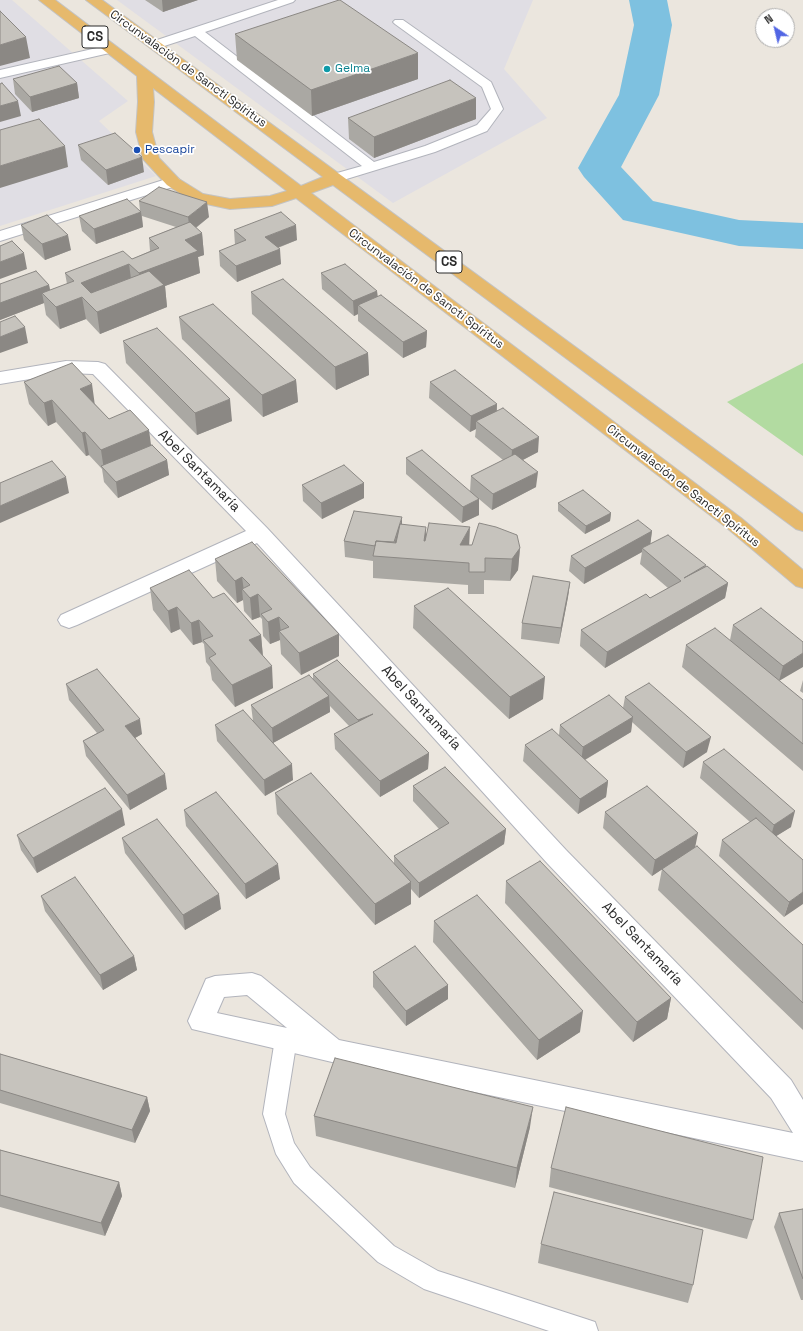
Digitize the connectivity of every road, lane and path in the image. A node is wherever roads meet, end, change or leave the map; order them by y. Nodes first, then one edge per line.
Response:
1 (93, 0) edge
2 (289, 0) edge
3 (53, 1) edge
4 (399, 22) dead end
5 (196, 31) junction
6 (155, 45) junction
7 (110, 49) junction
8 (0, 74) edge
9 (144, 74) junction
10 (372, 167) junction
11 (335, 178) junction
12 (173, 182) junction
13 (300, 192) junction
14 (0, 236) edge
15 (0, 378) edge
16 (803, 524) edge
17 (260, 534) junction
18 (803, 581) edge
19 (69, 620) dead end
20 (286, 1039) junction
21 (332, 1050) junction
22 (803, 1125) edge
23 (803, 1148) edge
24 (586, 1331) edge

1 - 6 highway, Circunvalación de Sancti Spíritus / CS
2 - 5 lane
3 - 7 highway, Circunvalación de Sancti Spíritus / CS
4 - 10 lane
5 - 6 lane
5 - 10 lane
6 - 11 highway, Circunvalación de Sancti Spíritus / CS
7 - 8 lane
7 - 9 highway, Circunvalación de Sancti Spíritus / CS
9 - 12 highway
9 - 13 highway, Circunvalación de Sancti Spíritus / CS
10 - 11 lane
11 - 13 highway
11 - 16 highway, Circunvalación de Sancti Spíritus / CS
12 - 13 highway
12 - 14 street
13 - 18 highway, Circunvalación de Sancti Spíritus / CS
15 - 17 street, Abel Santamaría
17 - 19 street
17 - 22 street, Abel Santamaría
20 - 21 street
20 - 21 street
20 - 24 lane
21 - 23 street

